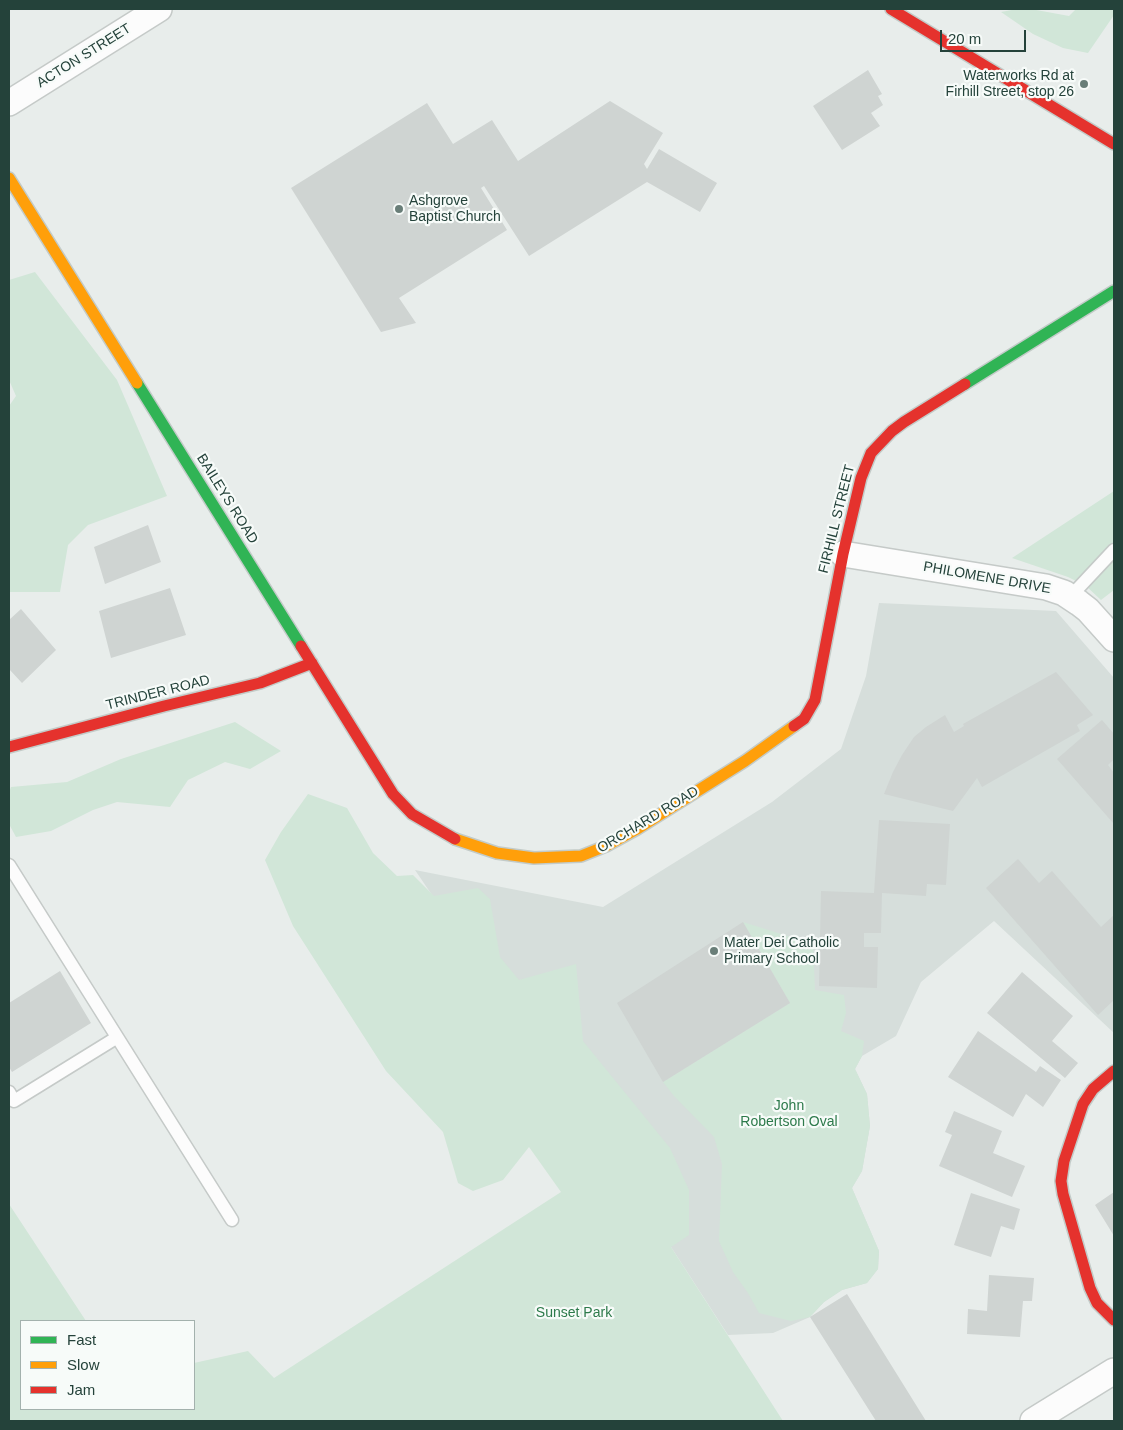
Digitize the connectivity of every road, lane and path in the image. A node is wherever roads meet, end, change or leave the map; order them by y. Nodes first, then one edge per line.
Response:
1 (159, 9) edge
2 (891, 9) edge
3 (9, 103) edge
4 (1114, 144) edge
5 (9, 178) edge
6 (1114, 291) edge
7 (1114, 550) edge
8 (842, 554) junction
9 (1070, 597) junction
10 (1114, 639) edge
11 (312, 663) junction
12 (9, 747) edge
13 (745, 761) joint
14 (430, 827) joint
15 (9, 865) edge
16 (116, 1038) junction
17 (1114, 1071) edge
18 (9, 1092) edge
19 (232, 1220) dead end
20 (1114, 1320) edge
21 (1114, 1371) edge
22 (1033, 1421) edge

1 - 3 street, ACTON STREET
2 - 4 street
5 - 11 street, BAILEYS ROAD
6 - 8 street, FIRHILL STREET
7 - 9 lane
8 - 9 street, PHILOMENE DRIVE
8 - 13 street, FIRHILL STREET
9 - 10 street, PHILOMENE DRIVE
11 - 12 street, TRINDER ROAD
11 - 14 street, BAILEYS ROAD
13 - 14 street, ORCHARD ROAD
15 - 16 lane
16 - 18 lane
16 - 19 lane
17 - 20 street
21 - 22 street

